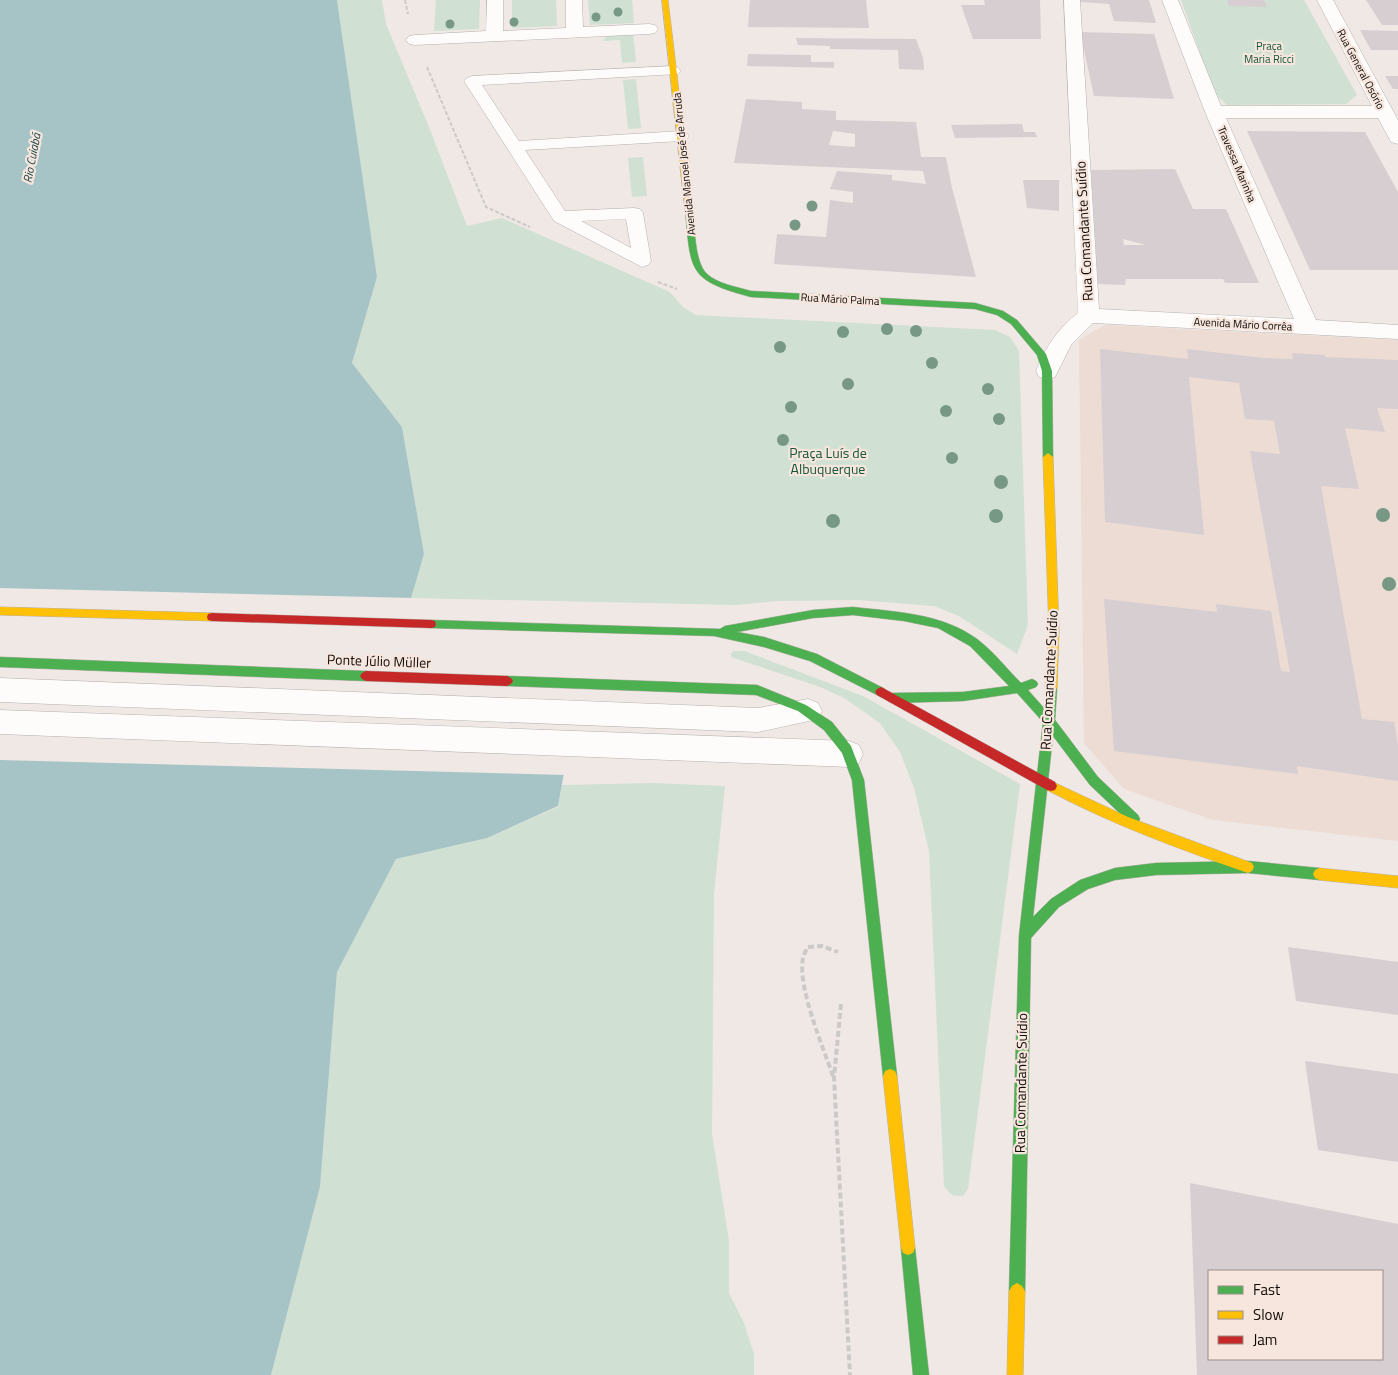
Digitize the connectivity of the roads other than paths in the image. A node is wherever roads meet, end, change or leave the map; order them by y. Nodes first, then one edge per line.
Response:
1 (495, 0) edge
2 (574, 0) edge
3 (665, 0) edge
4 (1072, 0) edge
5 (1170, 0) edge
6 (1325, 0) edge
7 (649, 29) dead end
8 (575, 32) junction
9 (494, 36) junction
10 (415, 40) dead end
11 (673, 71) junction
12 (1214, 112) junction
13 (1383, 112) junction
14 (681, 136) junction
15 (1398, 138) edge
16 (513, 146) junction
17 (560, 217) dead end
18 (751, 294) joint
19 (1089, 316) junction
20 (1308, 327) junction
21 (1398, 332) edge
22 (1047, 370) junction
23 (0, 611) edge
24 (714, 632) junction
25 (0, 662) edge
26 (1052, 675) junction
27 (1020, 689) junction
28 (0, 690) edge
29 (890, 698) junction
30 (808, 712) junction
31 (1049, 721) junction
32 (0, 722) edge
33 (849, 754) junction
34 (1043, 781) junction
35 (1156, 836) junction
36 (1248, 867) junction
37 (1398, 882) edge
38 (1025, 936) junction
39 (921, 1375) edge
40 (1015, 1375) edge

1 - 9 street
2 - 8 street
3 - 11 main road, Avenida Manoel José de Arruda
4 - 19 street, Rua Comandante Suídio
5 - 12 street, Travessa Marinha
6 - 13 street, Rua General Osório
7 - 8 street
8 - 9 street
9 - 10 street
11 - 14 main road, Avenida Manoel José de Arruda
11 - 16 lane
12 - 13 street
12 - 20 street, Travessa Marinha
13 - 15 street, Rua General Osório
14 - 16 lane
14 - 18 main road, Avenida Manoel José de Arruda
16 - 17 lane
18 - 22 main road, Rua Mário Palma
19 - 20 street, Avenida Mário Corrêa
19 - 22 street, Rua Comandante Suídio
20 - 21 street, Avenida Mário Corrêa
22 - 26 main road, Rua Comandante Suídio
23 - 24 main road
24 - 27 main road
24 - 29 main road
25 - 30 main road, Ponte Júlio Müller
26 - 27 main road
26 - 31 main road, Rua Comandante Suídio
27 - 29 main road
27 - 31 main road
28 - 30 street
29 - 34 main road
30 - 33 main road
31 - 34 main road, Rua Comandante Suídio
31 - 35 main road
32 - 33 street
33 - 39 main road
34 - 35 main road
34 - 38 main road, Rua Comandante Suídio
35 - 36 main road
36 - 37 main road
36 - 38 main road
38 - 40 main road, Rua Comandante Suídio

